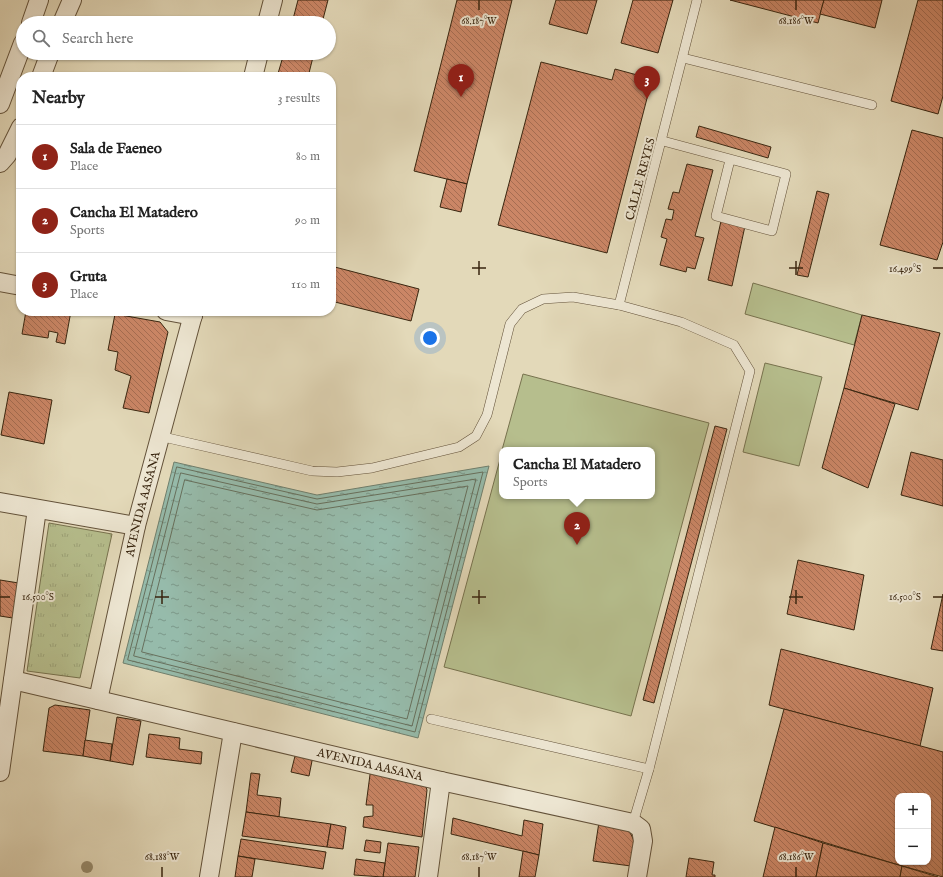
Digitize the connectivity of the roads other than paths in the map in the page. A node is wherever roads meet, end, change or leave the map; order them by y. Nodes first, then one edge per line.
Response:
1 (39, 0) edge
2 (72, 0) edge
3 (273, 0) edge
4 (697, 0) edge
5 (33, 16) edge
6 (65, 16) edge
7 (269, 16) edge
8 (683, 58) junction
9 (17, 60) edge
10 (47, 60) edge
11 (257, 60) edge
12 (43, 72) edge
13 (254, 72) edge
14 (0, 104) edge
15 (872, 105) dead end
16 (16, 137) edge
17 (662, 141) junction
18 (730, 160) junction
19 (0, 163) edge
20 (0, 282) edge
21 (16, 285) edge
22 (619, 305) junction
23 (192, 316) edge
24 (159, 436) junction
25 (0, 502) edge
26 (37, 509) junction
27 (136, 526) junction
28 (13, 680) junction
29 (98, 700) junction
30 (431, 719) dead end
31 (233, 732) junction
32 (649, 769) junction
33 (0, 772) edge
34 (441, 781) junction
35 (637, 826) junction
36 (209, 877) edge
37 (428, 877) edge
38 (637, 877) edge

1 - 5 street
2 - 6 street
3 - 7 street
4 - 8 lane, CALLE REYES
8 - 15 lane
8 - 17 lane, CALLE REYES
9 - 14 street
10 - 12 street
11 - 13 street
16 - 19 street
17 - 18 lane
17 - 22 lane, CALLE REYES
18 - 18 lane
20 - 21 street
22 - 24 lane
22 - 32 lane
23 - 24 street, AVENIDA AASANA
24 - 27 street, AVENIDA AASANA
25 - 26 street
26 - 27 street
26 - 28 street
27 - 29 street, AVENIDA AASANA
28 - 29 street, AVENIDA AASANA
28 - 33 street
29 - 31 street, AVENIDA AASANA
30 - 32 lane
31 - 34 street, AVENIDA AASANA
31 - 36 street
32 - 35 lane
34 - 35 street, AVENIDA AASANA
34 - 37 street
35 - 38 street

